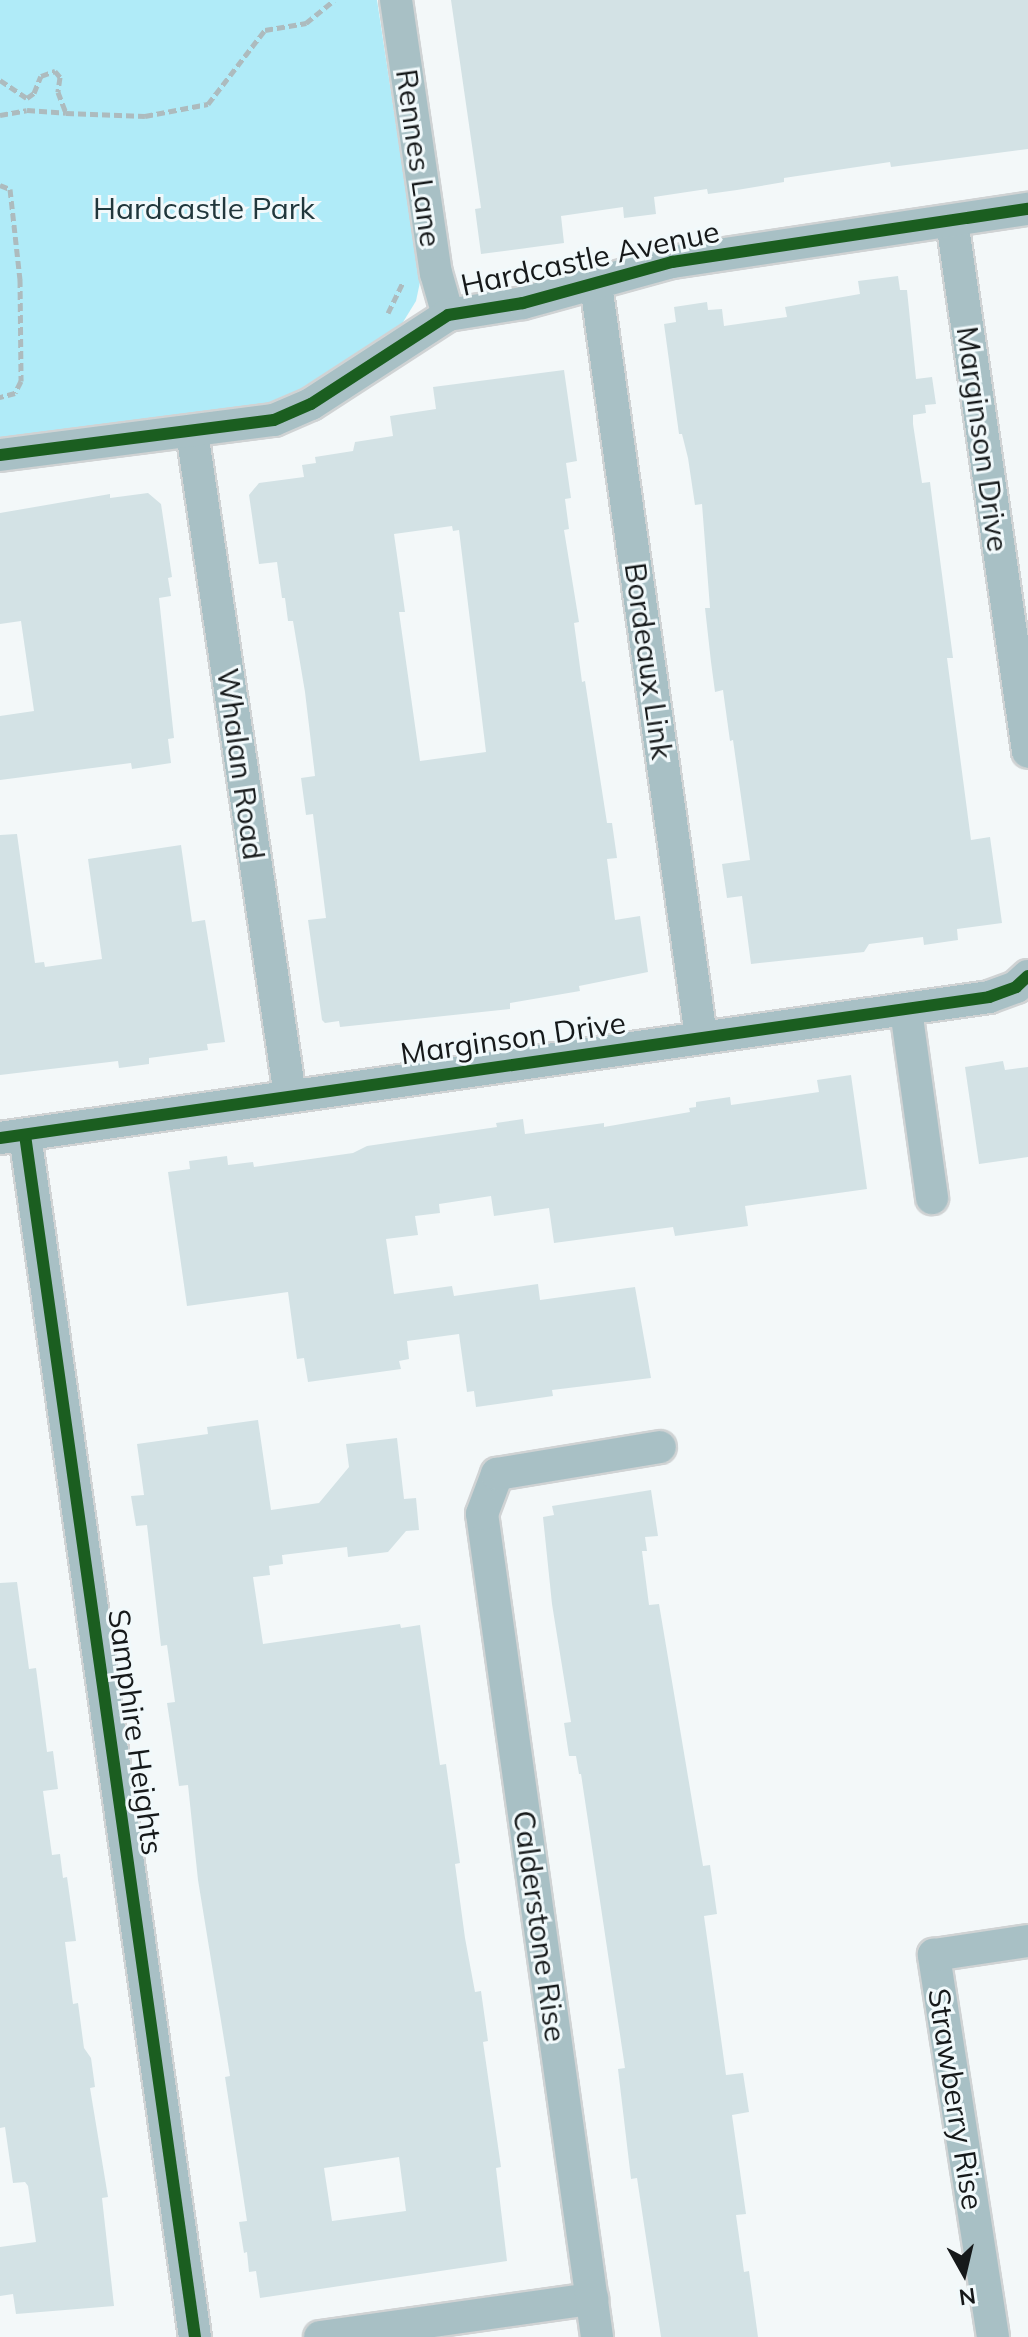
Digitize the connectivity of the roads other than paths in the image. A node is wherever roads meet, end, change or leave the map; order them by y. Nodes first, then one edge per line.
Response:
1 (396, 0) edge
2 (1028, 209) edge
3 (952, 221) junction
4 (596, 285) junction
5 (448, 315) junction
6 (192, 432) junction
7 (0, 455) edge
8 (1028, 752) edge
9 (1028, 976) edge
10 (906, 1010) junction
11 (701, 1037) junction
12 (290, 1096) junction
13 (12, 1136) edge
14 (932, 1198) dead end
15 (660, 1447) dead end
16 (1028, 1941) edge
17 (592, 2299) junction
18 (195, 2337) edge
19 (320, 2337) edge
20 (597, 2337) edge
21 (993, 2337) edge

1 - 5 street, Rennes Lane
2 - 3 street, Hardcastle Avenue
3 - 4 street, Hardcastle Avenue
3 - 8 street, Marginson Drive
4 - 5 street, Hardcastle Avenue
4 - 11 street, Bordeaux Link
5 - 6 street, Hardcastle Avenue
6 - 7 street, Hardcastle Avenue
6 - 12 street, Whalan Road
9 - 10 street, Marginson Drive
10 - 11 street, Marginson Drive
10 - 14 street
11 - 12 street, Marginson Drive
12 - 13 street, Marginson Drive
13 - 18 street, Samphire Heights
15 - 17 street, Calderstone Rise
16 - 21 street, Strawberry Rise
17 - 19 street
17 - 20 street, Calderstone Rise

